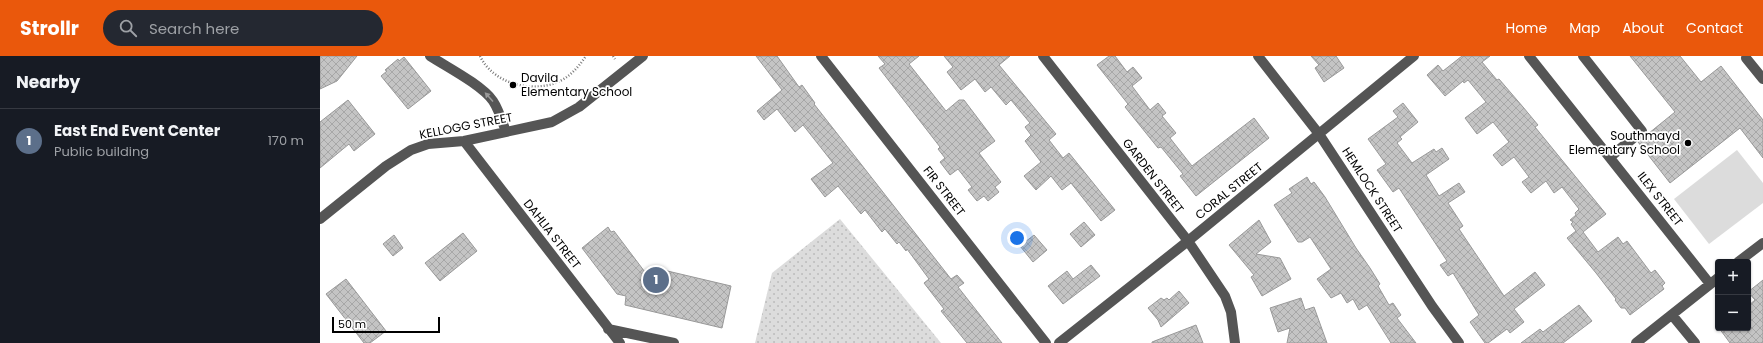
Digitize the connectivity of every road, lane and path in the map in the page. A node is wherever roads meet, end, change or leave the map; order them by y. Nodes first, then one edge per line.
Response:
1 (430, 56) edge
2 (480, 56) edge
3 (586, 56) edge
4 (643, 56) edge
5 (821, 56) edge
6 (1042, 56) edge
7 (1258, 56) edge
8 (1414, 56) edge
9 (1531, 56) edge
10 (1583, 56) edge
11 (1746, 58) dead end
12 (1763, 79) edge
13 (506, 132) junction
14 (1319, 134) junction
15 (464, 141) junction
16 (1610, 158) junction
17 (320, 219) edge
18 (1188, 241) junction
19 (1763, 243) edge
20 (1742, 259) edge
21 (1714, 281) edge
22 (1672, 315) junction
23 (608, 329) junction
24 (620, 343) edge
25 (674, 343) edge
26 (1046, 343) edge
27 (1059, 343) edge
28 (1235, 343) edge
29 (1459, 343) edge
30 (1636, 343) edge
31 (1695, 343) edge

13 -> 1 street
2 - 3 path
4 - 13 street, KELLOGG STREET
5 - 26 street, FIR STREET
6 - 18 street, GARDEN STREET
7 - 14 street, HEMLOCK STREET
8 - 14 street, CORAL STREET
9 - 16 street, ILEX STREET
10 - 16 street
11 - 12 street
13 - 15 street, KELLOGG STREET
14 - 18 street, CORAL STREET
14 - 29 street, HEMLOCK STREET
15 - 17 street, KELLOGG STREET
15 - 23 street, DAHLIA STREET
16 - 21 street, ILEX STREET
18 - 27 street, CORAL STREET
18 - 28 street, GARDEN STREET
19 - 20 street
21 - 22 street
22 - 30 street
22 - 31 street
23 - 24 street, DAHLIA STREET
23 - 25 street

